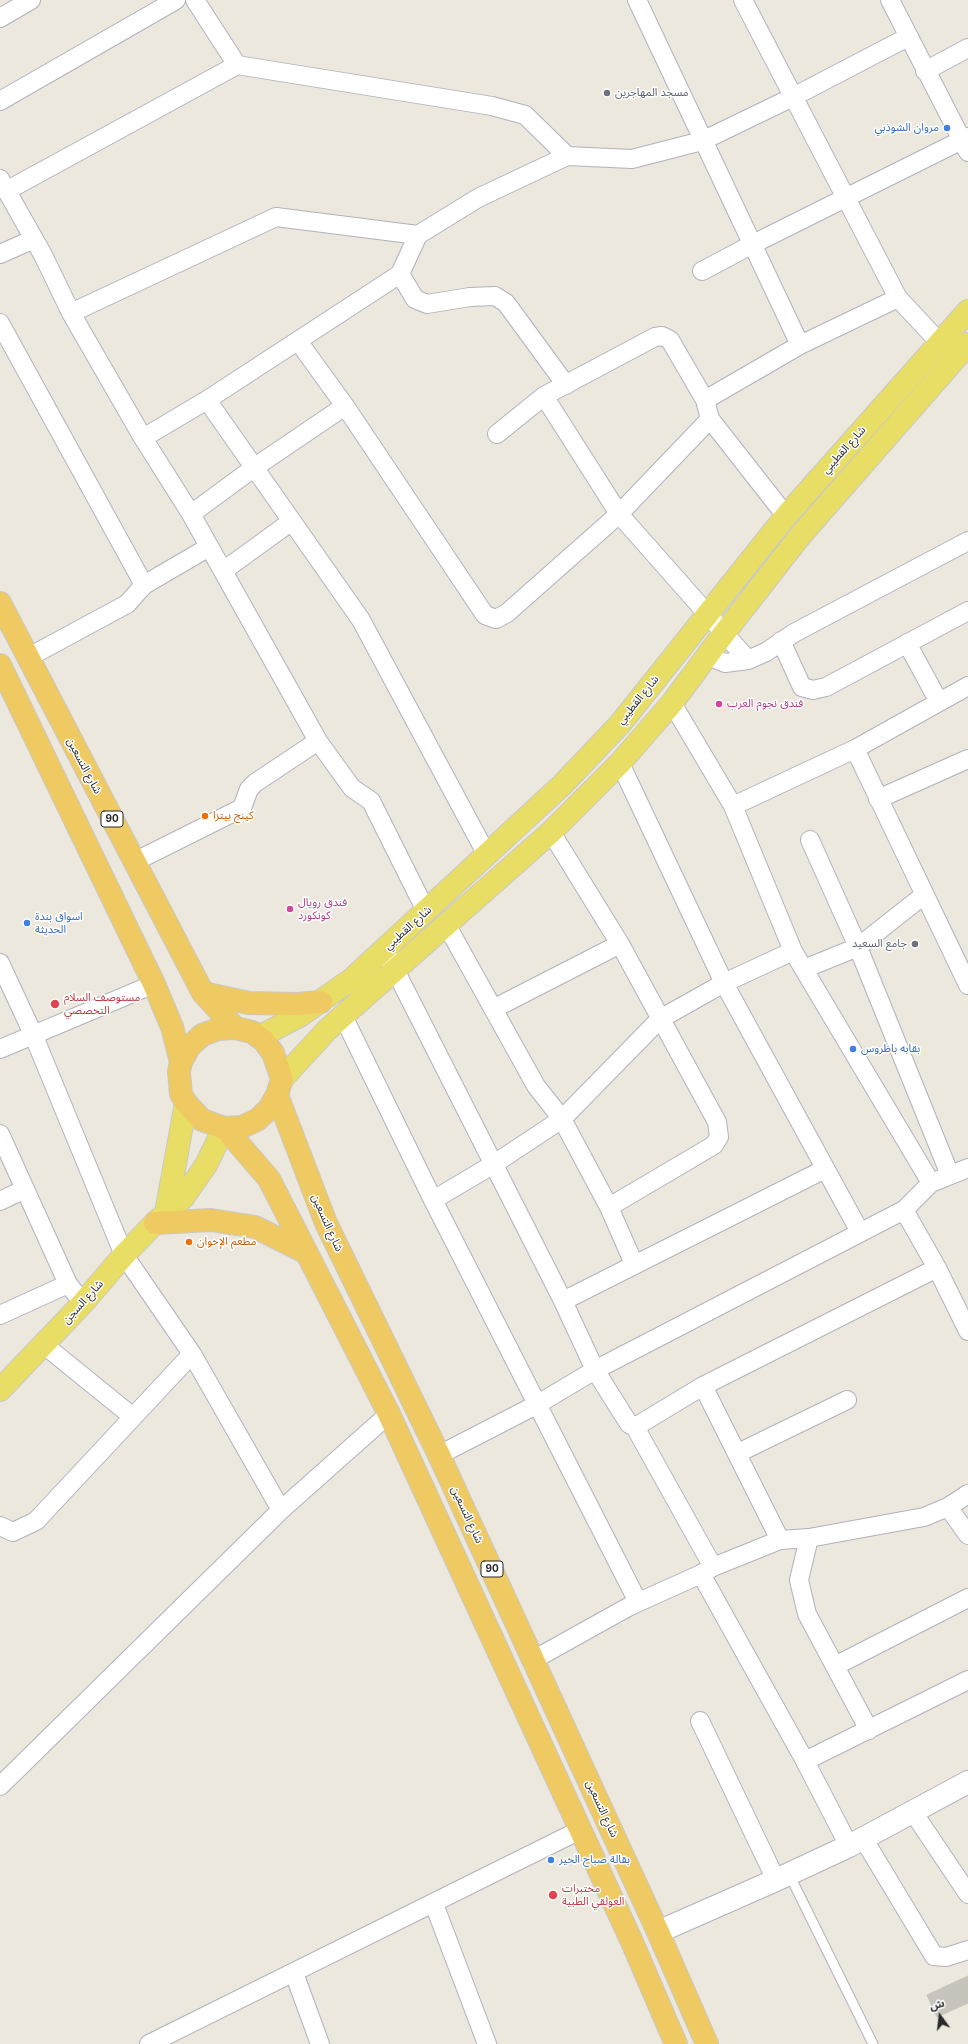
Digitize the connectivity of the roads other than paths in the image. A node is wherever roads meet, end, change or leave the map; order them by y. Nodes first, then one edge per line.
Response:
1 (31, 0) edge
2 (176, 0) edge
3 (195, 0) edge
4 (637, 0) edge
5 (743, 0) edge
6 (890, 0) edge
7 (0, 18) edge
8 (908, 37) junction
9 (968, 48) edge
10 (236, 65) junction
11 (925, 71) junction
12 (793, 97) junction
13 (0, 101) edge
14 (702, 141) junction
15 (966, 143) edge
16 (567, 156) junction
17 (3, 185) edge
18 (846, 198) junction
19 (418, 235) junction
20 (34, 239) junction
21 (753, 244) junction
22 (0, 254) edge
23 (702, 271) dead end
24 (400, 274) junction
25 (898, 298) junction
26 (968, 311) edge
27 (71, 313) junction
28 (0, 323) edge
29 (298, 341) junction
30 (940, 343) junction
31 (968, 344) edge
32 (800, 345) junction
33 (566, 385) junction
34 (544, 396) junction
35 (208, 400) junction
36 (705, 400) junction
37 (345, 406) junction
38 (710, 419) junction
39 (497, 434) dead end
40 (143, 438) junction
41 (255, 467) junction
42 (191, 514) junction
43 (619, 514) junction
44 (786, 516) junction
45 (292, 521) junction
46 (968, 541) edge
47 (209, 546) junction
48 (223, 571) junction
49 (144, 585) junction
50 (0, 603) edge
51 (968, 611) edge
52 (708, 613) junction
53 (725, 632) junction
54 (781, 642) junction
55 (907, 643) junction
56 (708, 656) junction
57 (27, 658) junction
58 (748, 660) junction
59 (0, 665) edge
60 (968, 686) edge
61 (6, 691) edge
62 (939, 702) junction
63 (672, 703) junction
64 (318, 741) junction
65 (855, 749) junction
66 (968, 759) edge
67 (620, 763) junction
68 (878, 799) junction
69 (733, 806) junction
70 (551, 832) junction
71 (810, 840) dead end
72 (487, 855) junction
73 (134, 862) junction
74 (924, 895) junction
75 (426, 911) junction
76 (446, 924) junction
77 (620, 944) junction
78 (858, 947) junction
79 (385, 949) junction
80 (793, 951) junction
81 (0, 963) edge
82 (804, 969) junction
83 (395, 970) junction
84 (724, 983) junction
85 (154, 984) junction
86 (968, 984) edge
87 (203, 992) junction
88 (321, 1002) junction
89 (493, 1010) junction
90 (343, 1016) junction
91 (660, 1019) junction
92 (235, 1028) junction
93 (33, 1034) junction
94 (259, 1037) junction
95 (0, 1049) edge
96 (181, 1062) junction
97 (280, 1087) junction
98 (186, 1103) junction
99 (562, 1118) junction
100 (224, 1128) junction
101 (0, 1134) edge
102 (494, 1164) junction
103 (968, 1168) edge
104 (824, 1170) junction
105 (950, 1175) junction
106 (931, 1183) junction
107 (25, 1189) junction
108 (0, 1200) edge
109 (433, 1200) junction
110 (609, 1207) junction
111 (904, 1210) junction
112 (160, 1218) junction
113 (860, 1232) junction
114 (307, 1253) junction
115 (124, 1255) junction
116 (634, 1264) junction
117 (937, 1268) junction
118 (68, 1284) junction
119 (564, 1301) junction
120 (83, 1303) junction
121 (0, 1315) edge
122 (968, 1331) edge
123 (43, 1344) junction
124 (192, 1354) junction
125 (595, 1370) junction
126 (703, 1386) junction
127 (0, 1390) edge
128 (847, 1400) dead end
129 (538, 1404) junction
130 (389, 1414) junction
131 (133, 1417) junction
132 (635, 1427) junction
133 (738, 1453) junction
134 (439, 1455) junction
135 (968, 1494) edge
136 (948, 1506) junction
137 (281, 1510) junction
138 (0, 1526) edge
139 (968, 1535) edge
140 (809, 1538) junction
141 (780, 1540) junction
142 (707, 1570) junction
143 (968, 1598) edge
144 (638, 1602) junction
145 (533, 1660) junction
146 (835, 1666) junction
147 (968, 1680) edge
148 (700, 1721) dead end
149 (869, 1730) junction
150 (805, 1761) junction
151 (968, 1782) edge
152 (0, 1786) edge
153 (914, 1812) junction
154 (580, 1830) junction
155 (856, 1842) junction
156 (782, 1877) junction
157 (968, 1894) edge
158 (434, 1904) junction
159 (658, 1932) junction
160 (632, 1942) junction
161 (968, 1952) edge
162 (294, 1973) junction
163 (150, 2044) edge
164 (320, 2044) edge
165 (487, 2044) edge
166 (676, 2044) edge
167 (707, 2044) edge
168 (873, 2044) edge

1 - 7 street
2 - 13 street
3 - 10 street
4 - 14 street
5 - 12 street
6 - 8 street
8 - 11 street
8 - 12 street
9 - 11 street
10 - 16 street
10 - 17 street
11 - 15 street
12 - 14 street
12 - 18 street
14 - 16 street
14 - 21 street
15 - 18 street
16 - 19 street
17 - 20 street
18 - 21 street
18 - 25 street
19 - 24 street
19 - 27 street
20 - 22 street
20 - 27 street
21 - 23 street
21 - 32 street
24 - 29 street
24 - 33 street
25 - 30 street
25 - 32 street
26 - 30 main road, شارع القطيبي
27 - 40 street
28 - 49 street
29 - 35 street
29 - 37 street
30 - 44 main road, شارع القطيبي
31 - 53 main road, شارع القطيبي
32 - 36 street
33 - 34 street
33 - 36 street
34 - 39 street
34 - 43 street
35 - 40 street
35 - 41 street
36 - 38 street
37 - 41 street
37 - 43 street
38 - 43 street
38 - 44 street
40 - 42 street
41 - 42 street
41 - 45 street
42 - 47 street
43 - 52 street
44 - 52 main road, شارع القطيبي
45 - 48 street
45 - 72 street
46 - 54 street
47 - 48 street
47 - 49 street
48 - 64 street
49 - 57 street
50 - 57 highway, شارع التسعين / 90
51 - 55 street
52 - 53 street
52 - 72 main road, شارع القطيبي
53 - 56 main road, شارع القطيبي
53 - 58 street
54 - 55 street
54 - 58 street
55 - 62 street
56 - 58 street
56 - 63 main road, شارع القطيبي
57 - 73 highway, شارع التسعين / 90
59 - 61 highway
60 - 62 street
61 - 85 highway
62 - 65 street
63 - 67 main road, شارع القطيبي
63 - 69 street
64 - 73 street
64 - 75 street
65 - 68 street
65 - 69 street
66 - 68 street
67 - 70 main road, شارع القطيبي
67 - 84 street
68 - 74 street
69 - 80 street
70 - 76 main road, شارع القطيبي
70 - 77 street
71 - 78 street
72 - 75 main road, شارع القطيبي
73 - 87 highway, شارع التسعين / 90
74 - 78 street
74 - 86 street
75 - 79 main road, شارع القطيبي
76 - 83 main road, شارع القطيبي
76 - 89 street
77 - 89 street
77 - 91 street
78 - 82 street
78 - 105 street
79 - 83 street
79 - 88 main road, شارع القطيبي
80 - 82 street
80 - 84 street
81 - 93 street
82 - 106 street
83 - 90 main road, شارع القطيبي
83 - 102 street
84 - 91 street
84 - 104 street
85 - 93 street
85 - 96 highway
87 - 88 highway
87 - 92 highway, شارع التسعين / 90
88 - 94 main road, شارع القطيبي
89 - 99 street
90 - 97 main road, شارع القطيبي
90 - 109 street
91 - 99 street
91 - 110 street
92 - 94 highway
92 - 96 highway
93 - 95 street
93 - 115 street
94 - 97 highway
96 - 98 highway
97 - 100 highway
97 - 134 highway, شارع التسعين / 90
98 - 100 highway
98 - 112 main road
99 - 102 street
99 - 110 street
100 - 112 main road, شارع السجن
100 - 114 highway, 90
101 - 107 street
102 - 109 street
102 - 119 street
103 - 105 street
104 - 113 street
104 - 116 street
105 - 106 street
106 - 111 street
107 - 108 street
107 - 118 street
109 - 129 street
110 - 116 street
111 - 113 street
111 - 117 street
112 - 114 highway
112 - 115 main road, شارع السجن
113 - 125 street
114 - 130 highway, 90
115 - 120 main road, شارع السجن
115 - 124 street
116 - 119 street
117 - 122 street
117 - 126 street
118 - 120 street
118 - 121 street
119 - 125 street
120 - 123 main road, شارع السجن
123 - 127 main road, شارع السجن
123 - 131 street
124 - 131 street
124 - 137 street
125 - 129 street
125 - 132 street
126 - 132 street
126 - 133 street
128 - 133 street
129 - 134 street
129 - 144 street
130 - 137 street
130 - 154 highway, 90
131 - 138 street
132 - 142 street
133 - 141 street
134 - 145 highway, شارع التسعين / 90
135 - 136 street
136 - 139 street
136 - 140 street
137 - 152 street
140 - 141 street
140 - 146 street
141 - 142 street
142 - 144 street
142 - 150 street
143 - 146 street
144 - 145 street
145 - 159 highway, شارع التسعين / 90
146 - 149 street
147 - 149 street
148 - 156 street
149 - 150 street
150 - 155 street
151 - 153 street
153 - 155 street
153 - 157 street
154 - 158 street
154 - 160 highway, 90
155 - 156 street
155 - 161 street
156 - 159 street
156 - 168 lane
158 - 162 street
158 - 165 street
159 - 160 highway
159 - 167 highway, شارع التسعين / 90
160 - 166 highway, 90
162 - 163 street
162 - 164 street

